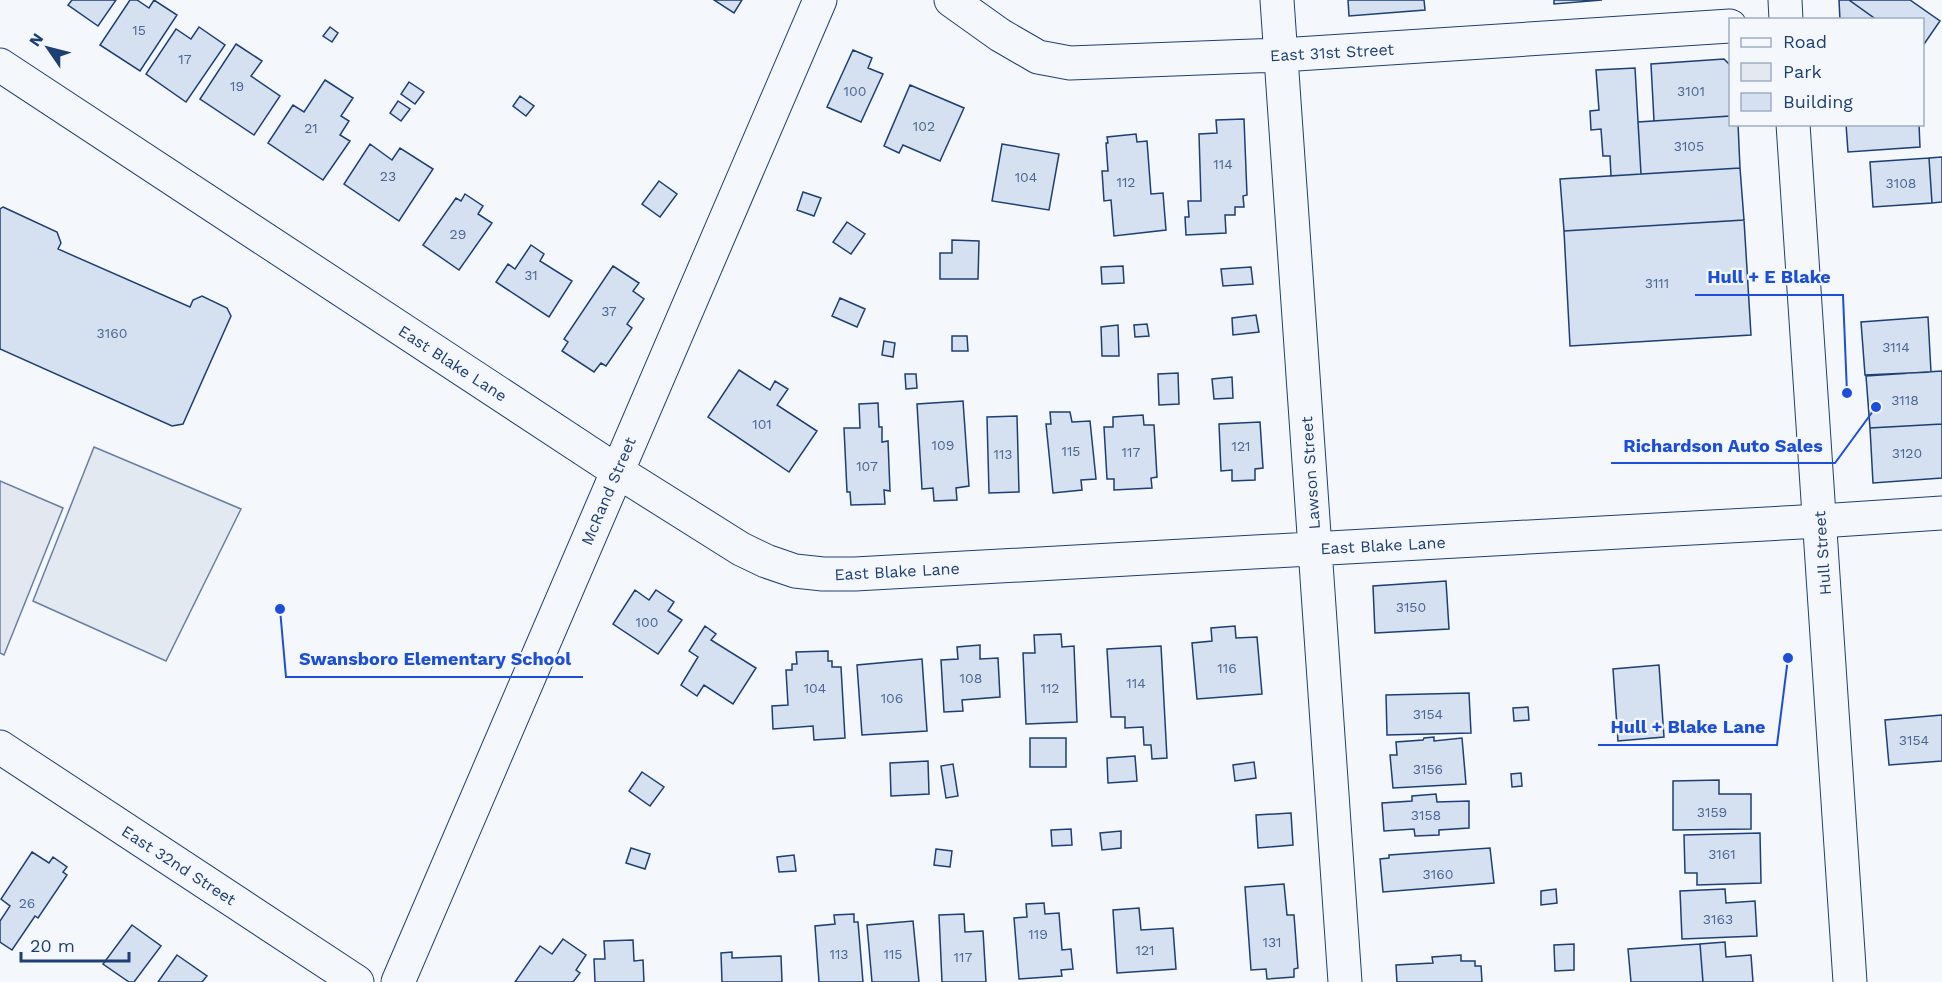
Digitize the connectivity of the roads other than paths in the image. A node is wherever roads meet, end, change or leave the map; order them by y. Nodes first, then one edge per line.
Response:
1 (820, 0) edge
2 (951, 0) edge
3 (1277, 0) edge
4 (1785, 0) edge
5 (1786, 18) edge
6 (1729, 26) edge
7 (1281, 55) junction
8 (0, 65) edge
9 (1793, 126) edge
10 (617, 471) junction
11 (1942, 513) edge
12 (1820, 521) junction
13 (1316, 549) junction
14 (0, 747) edge
15 (357, 982) edge
16 (398, 982) edge
17 (1345, 982) edge
18 (1850, 982) edge

1 - 10 street, McRand Street
2 - 7 street, East 31st Street
3 - 7 street, Lawson Street
4 - 5 street
6 - 7 street, East 31st Street
7 - 13 street, Lawson Street
8 - 10 street, East Blake Lane
9 - 12 street, Hull Street
10 - 13 street, East Blake Lane
10 - 16 street, McRand Street
11 - 12 street, East Blake Lane
12 - 13 street, East Blake Lane
12 - 18 street, Hull Street
13 - 17 street, Lawson Street
14 - 15 street, East 32nd Street

